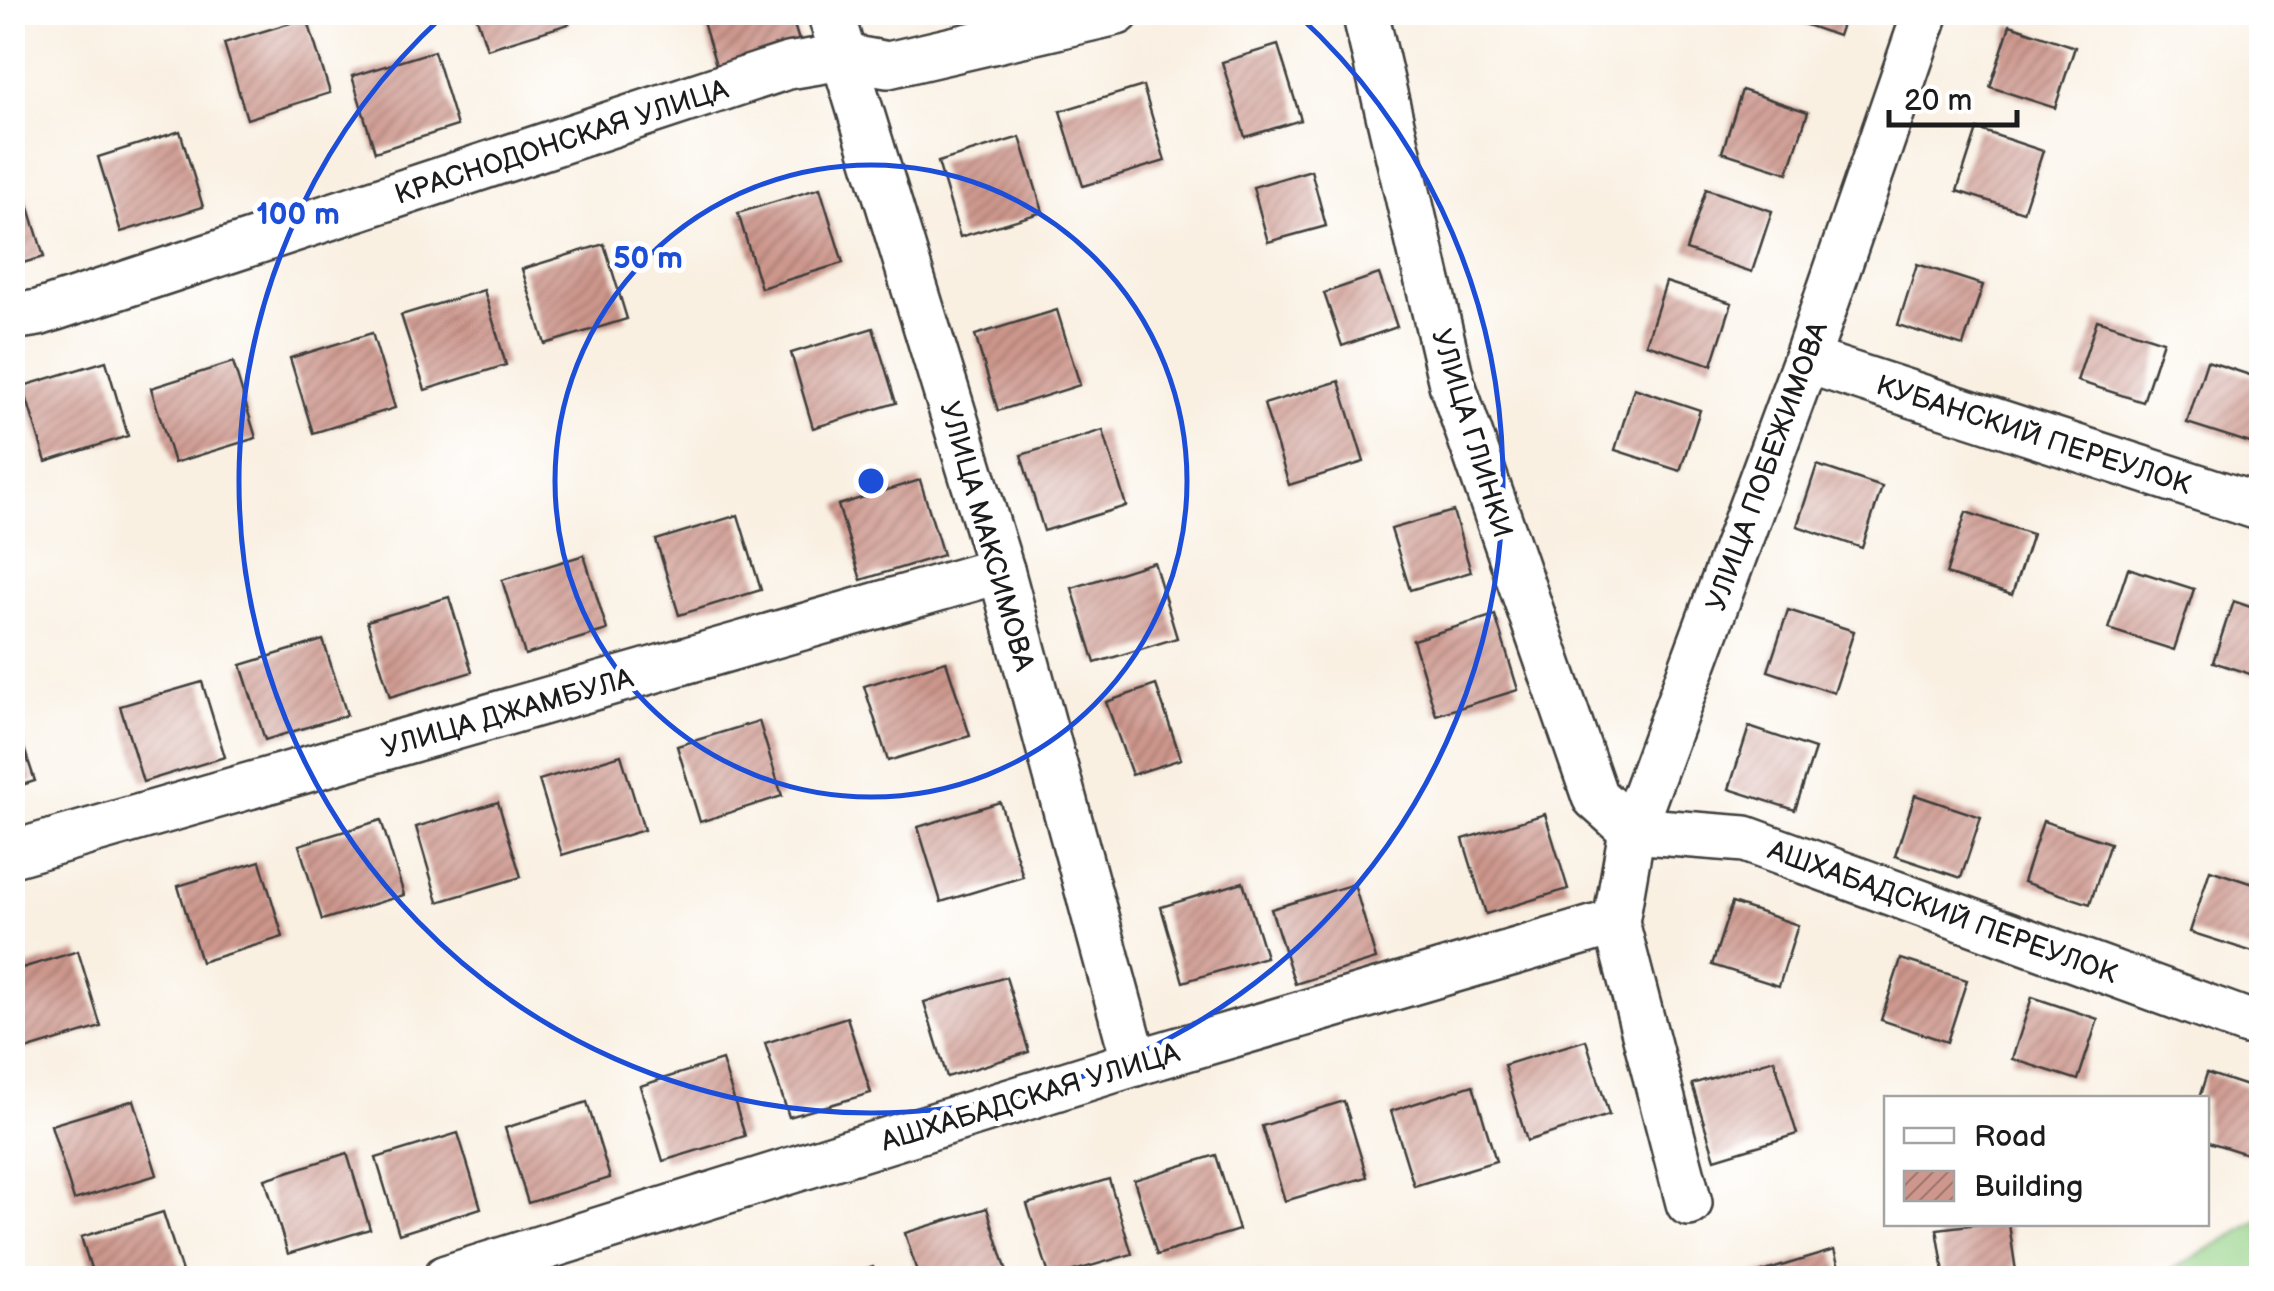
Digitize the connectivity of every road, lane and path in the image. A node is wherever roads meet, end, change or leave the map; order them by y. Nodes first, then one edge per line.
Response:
1 (830, 12) edge
2 (1117, 12) edge
3 (1364, 12) edge
4 (1926, 12) edge
5 (842, 57) junction
6 (12, 317) edge
7 (1806, 360) junction
8 (2262, 508) edge
9 (1001, 570) junction
10 (1632, 830) junction
11 (12, 854) edge
12 (1616, 922) junction
13 (2247, 1022) dead end
14 (1135, 1062) junction
15 (1689, 1203) dead end
16 (446, 1278) edge

1 - 5 street, УЛИЦА МАКСИМОВА
2 - 5 street, КРАСНОДОНСКАЯ УЛИЦА
3 - 10 street, УЛИЦА ГЛИНКИ
4 - 7 street, УЛИЦА ПОБЕЖИМОВА
5 - 6 street, КРАСНОДОНСКАЯ УЛИЦА
5 - 9 street, УЛИЦА МАКСИМОВА
7 - 8 street, КУБАНСКИЙ ПЕРЕУЛОК
7 - 10 street, УЛИЦА ПОБЕЖИМОВА
9 - 11 street, УЛИЦА ДЖАМБУЛА
9 - 14 street, УЛИЦА МАКСИМОВА
10 - 12 street, УЛИЦА ПОБЕЖИМОВА
10 - 13 street, АШХАБАДСКИЙ ПЕРЕУЛОК
12 - 14 street, АШХАБАДСКАЯ УЛИЦА
12 - 15 street
14 - 16 street, АШХАБАДСКАЯ УЛИЦА

